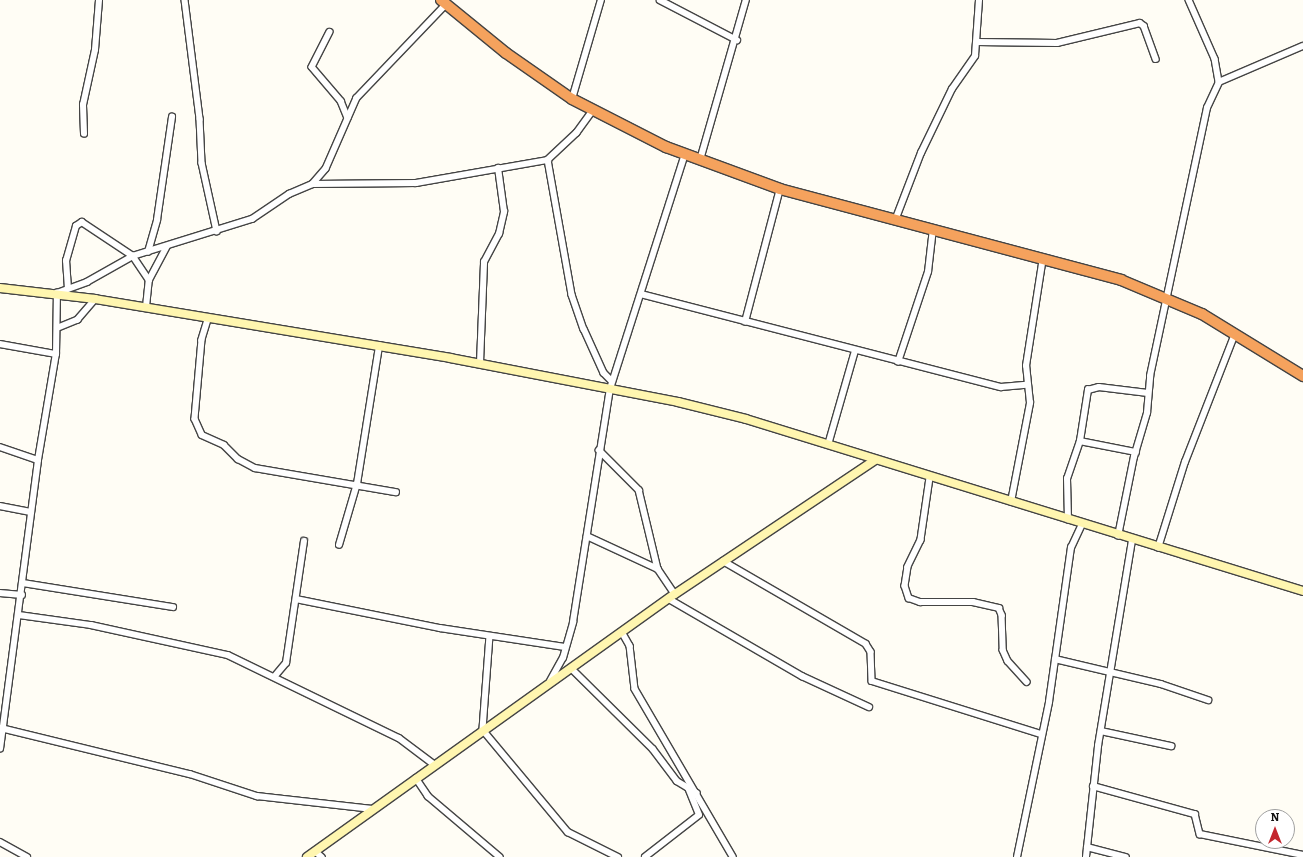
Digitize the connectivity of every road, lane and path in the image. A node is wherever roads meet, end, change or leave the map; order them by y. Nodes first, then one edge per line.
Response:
1 (99, 0) edge
2 (185, 0) edge
3 (601, 0) edge
4 (660, 0) edge
5 (746, 0) edge
6 (978, 0) edge
7 (1189, 0) edge
8 (444, 2) edge
9 (330, 32) dead end
10 (737, 40) junction
11 (977, 42) junction
12 (1303, 46) edge
13 (1156, 59) dead end
14 (1219, 82) junction
15 (572, 99) junction
16 (593, 111) junction
17 (172, 117) dead end
18 (348, 119) junction
19 (84, 134) dead end
20 (685, 154) junction
21 (548, 160) junction
22 (700, 160) junction
23 (498, 168) junction
24 (313, 184) junction
25 (780, 188) junction
26 (896, 218) junction
27 (934, 228) junction
28 (217, 231) junction
29 (167, 246) junction
30 (148, 252) junction
31 (134, 256) junction
32 (1044, 258) junction
33 (149, 280) junction
34 (0, 288) edge
35 (68, 289) junction
36 (57, 293) junction
37 (642, 294) junction
38 (95, 299) junction
39 (1169, 299) junction
40 (146, 307) junction
41 (208, 320) junction
42 (745, 322) junction
43 (57, 328) junction
44 (1235, 333) junction
45 (0, 344) edge
46 (379, 346) junction
47 (855, 351) junction
48 (56, 354) junction
49 (898, 362) junction
50 (480, 363) junction
51 (1303, 376) edge
52 (611, 385) junction
53 (1026, 385) junction
54 (1148, 393) junction
55 (1080, 441) junction
56 (828, 445) junction
57 (0, 447) edge
58 (599, 450) junction
59 (1136, 452) junction
60 (38, 460) junction
61 (875, 460) junction
62 (930, 478) junction
63 (356, 484) junction
64 (396, 492) dead end
65 (1011, 502) junction
66 (0, 506) edge
67 (30, 512) junction
68 (1068, 520) junction
69 (1082, 524) junction
70 (586, 536) junction
71 (1118, 536) junction
72 (304, 541) dead end
73 (1132, 541) junction
74 (339, 545) dead end
75 (1158, 548) junction
76 (723, 561) junction
77 (658, 568) junction
78 (23, 583) junction
79 (1303, 591) edge
80 (0, 593) edge
81 (22, 595) junction
82 (672, 596) junction
83 (296, 599) junction
84 (173, 607) dead end
85 (19, 615) junction
86 (622, 632) junction
87 (490, 636) junction
88 (565, 647) junction
89 (1055, 659) junction
90 (571, 668) junction
91 (1110, 674) junction
92 (275, 676) junction
93 (550, 681) junction
94 (1027, 682) dead end
95 (1208, 700) dead end
96 (869, 707) dead end
97 (1, 729) edge
98 (484, 730) junction
99 (1101, 731) junction
100 (1042, 734) junction
101 (1171, 746) dead end
102 (0, 748) edge
103 (435, 765) junction
104 (416, 778) junction
105 (1093, 786) junction
106 (687, 788) junction
107 (697, 793) junction
108 (372, 809) junction
109 (0, 842) edge
110 (1087, 847) junction
111 (728, 848) junction
112 (319, 854) edge
113 (1303, 855) edge
114 (27, 857) edge
115 (307, 857) edge
116 (500, 857) edge
117 (618, 857) edge
118 (645, 857) edge
119 (728, 857) edge
120 (733, 857) edge
121 (1017, 857) edge
122 (1086, 857) edge
123 (1126, 857) edge

1 - 19 street
2 - 28 street
3 - 15 street
4 - 10 street
5 - 10 street
6 - 11 street
7 - 14 street
8 - 15 highway
8 - 18 street
9 - 18 street
10 - 22 street
11 - 13 street
11 - 26 street
12 - 14 street
14 - 39 street
15 - 16 highway
16 - 20 highway
16 - 21 street
17 - 30 street
18 - 24 street
20 - 22 highway
20 - 37 street
21 - 23 street
21 - 52 street
22 - 25 highway
23 - 24 street
23 - 50 street
24 - 28 street
25 - 26 highway
25 - 42 street
26 - 27 highway
27 - 32 highway
27 - 49 street
28 - 29 street
29 - 30 street
29 - 33 street
30 - 31 street
31 - 33 street
31 - 35 street
31 - 35 street
32 - 39 highway
32 - 53 street
33 - 40 street
34 - 36 main road
35 - 36 street
36 - 38 main road
36 - 43 street
37 - 42 street
37 - 52 street
38 - 40 main road
38 - 43 street
39 - 44 highway
39 - 54 street
40 - 41 main road
41 - 46 main road
41 - 63 street
42 - 47 street
43 - 48 street
44 - 51 highway
44 - 75 street
45 - 48 street
46 - 50 main road
46 - 63 street
47 - 49 street
47 - 56 street
48 - 60 street
49 - 53 street
50 - 52 main road
52 - 56 main road
52 - 58 street
53 - 65 street
54 - 55 street
54 - 59 street
55 - 59 street
55 - 68 street
56 - 61 main road
57 - 60 street
58 - 70 street
58 - 77 street
59 - 71 street
60 - 67 street
61 - 62 main road
61 - 76 main road
62 - 65 main road
62 - 94 street
63 - 64 street
63 - 74 street
65 - 68 main road
66 - 67 street
67 - 78 street
68 - 69 main road
69 - 71 main road
69 - 89 street
70 - 77 street
70 - 88 street
71 - 73 main road
72 - 83 street
73 - 75 main road
73 - 91 street
75 - 79 main road
76 - 82 main road
76 - 100 street
77 - 82 street
78 - 81 street
78 - 84 street
80 - 81 street
81 - 85 street
82 - 86 main road
82 - 96 street
83 - 87 street
83 - 92 street
85 - 92 street
85 - 97 street
86 - 90 main road
86 - 107 street
87 - 88 street
87 - 98 street
88 - 93 street
89 - 91 street
89 - 100 street
90 - 93 main road
90 - 106 street
91 - 95 street
91 - 99 street
92 - 103 street
93 - 98 main road
97 - 102 street
97 - 108 street
98 - 103 main road
98 - 117 street
99 - 101 street
99 - 105 street
100 - 121 street
103 - 104 main road
104 - 108 main road
104 - 116 street
105 - 110 street
105 - 113 street
106 - 107 street
106 - 118 street
107 - 111 street
108 - 112 main road
109 - 114 street
110 - 122 street
110 - 123 street
111 - 119 street
111 - 120 street
112 - 115 main road

